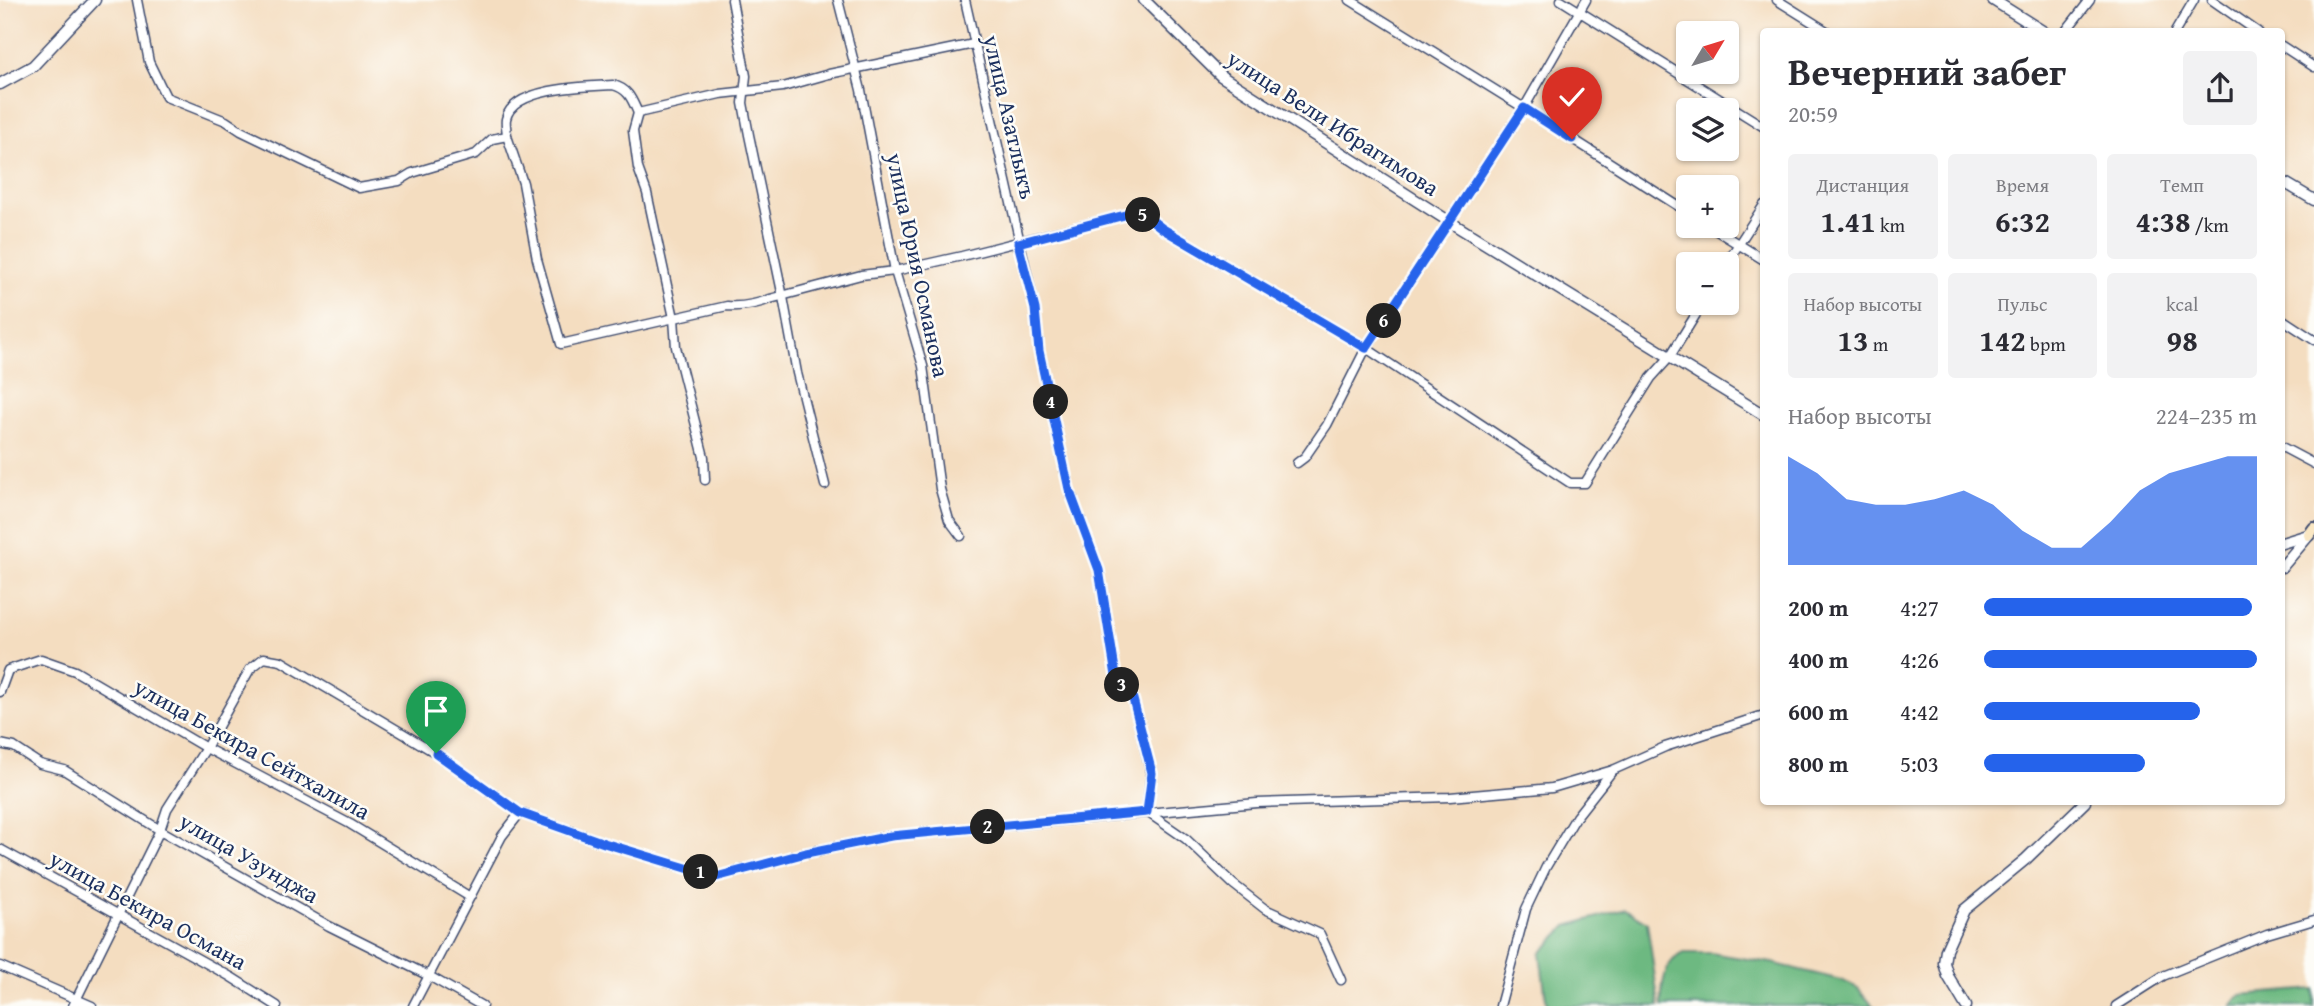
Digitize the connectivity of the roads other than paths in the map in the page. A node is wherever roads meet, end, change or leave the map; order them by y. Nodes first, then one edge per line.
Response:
1 (95, 0) edge
2 (137, 0) edge
3 (733, 0) edge
4 (838, 0) edge
5 (964, 0) edge
6 (1144, 0) edge
7 (1350, 0) edge
8 (1561, 0) edge
9 (1586, 0) edge
10 (1777, 0) edge
11 (1993, 0) edge
12 (2090, 0) edge
13 (2194, 0) edge
14 (2212, 0) edge
15 (1579, 11) junction
16 (1822, 28) edge
17 (2038, 28) edge
18 (2068, 28) edge
19 (2177, 28) edge
20 (2252, 28) edge
21 (974, 44) junction
22 (2285, 48) edge
23 (2314, 66) edge
24 (855, 70) junction
25 (0, 83) edge
26 (745, 92) junction
27 (1524, 108) junction
28 (638, 113) junction
29 (1760, 124) edge
30 (507, 136) junction
31 (2285, 183) edge
32 (2314, 200) edge
33 (1676, 205) edge
34 (1760, 211) edge
35 (1450, 222) junction
36 (1728, 238) edge
37 (1018, 243) junction
38 (1739, 245) junction
39 (1734, 252) edge
40 (1760, 258) edge
41 (895, 271) junction
42 (783, 297) junction
43 (1696, 315) edge
44 (674, 318) junction
45 (2285, 321) edge
46 (2314, 340) edge
47 (1366, 348) junction
48 (1669, 358) junction
49 (1760, 413) edge
50 (2285, 449) edge
51 (1297, 463) dead end
52 (2314, 464) edge
53 (705, 480) dead end
54 (825, 485) dead end
55 (2311, 531) edge
56 (961, 536) dead end
57 (2285, 542) edge
58 (2285, 563) edge
59 (0, 692) edge
60 (1760, 716) edge
61 (0, 744) edge
62 (206, 748) junction
63 (1613, 769) junction
64 (2082, 805) edge
65 (1147, 812) junction
66 (520, 813) junction
67 (160, 830) junction
68 (0, 849) edge
69 (470, 897) junction
70 (117, 915) junction
71 (2314, 920) edge
72 (0, 966) edge
73 (429, 976) junction
74 (1341, 979) dead end
75 (76, 1002) edge
76 (92, 1006) edge
77 (277, 1006) edge
78 (413, 1006) edge
79 (482, 1006) edge
80 (1500, 1006) edge
81 (1966, 1006) edge
82 (2116, 1006) edge

1 - 25 street
2 - 30 street
3 - 26 street
4 - 24 street, улица Юрия Османова
5 - 21 street, улица Азатлыкъ
6 - 35 street, улица Вели Ибрагимова
7 - 27 street
8 - 15 street
9 - 15 street
10 - 16 street
11 - 17 street
12 - 18 street
13 - 19 street
14 - 20 street
15 - 27 street
15 - 29 street
21 - 24 street
21 - 37 street, улица Азатлыкъ
22 - 23 street
24 - 26 street
24 - 41 street, улица Юрия Османова
26 - 28 street
26 - 42 street
27 - 33 street
27 - 35 street
28 - 30 street
28 - 44 street
30 - 44 street
31 - 32 street
34 - 38 street
35 - 47 street
35 - 48 street, улица Вели Ибрагимова
36 - 38 street
37 - 41 street
37 - 47 street
37 - 65 street, улица Азатлыкъ
38 - 39 street
38 - 40 street
41 - 42 street
41 - 56 street, улица Юрия Османова
42 - 44 street
42 - 54 street
43 - 48 street
44 - 53 street
45 - 46 street
47 - 48 street
47 - 51 street
48 - 49 street, улица Вели Ибрагимова
50 - 52 street
55 - 57 street
55 - 58 street
59 - 62 street, улица Бекира Сейтхалила
60 - 63 street
61 - 67 street, улица Узунджа
62 - 66 street
62 - 67 street
62 - 69 street, улица Бекира Сейтхалила
63 - 65 street
63 - 80 street
64 - 81 street
65 - 66 street
65 - 74 street
66 - 69 street
67 - 70 street
67 - 73 street, улица Узунджа
68 - 70 street, улица Бекира Османа
69 - 73 street
70 - 75 street
70 - 77 street, улица Бекира Османа
71 - 82 street
72 - 75 street
73 - 78 street
73 - 79 street, улица Узунджа
75 - 76 street

